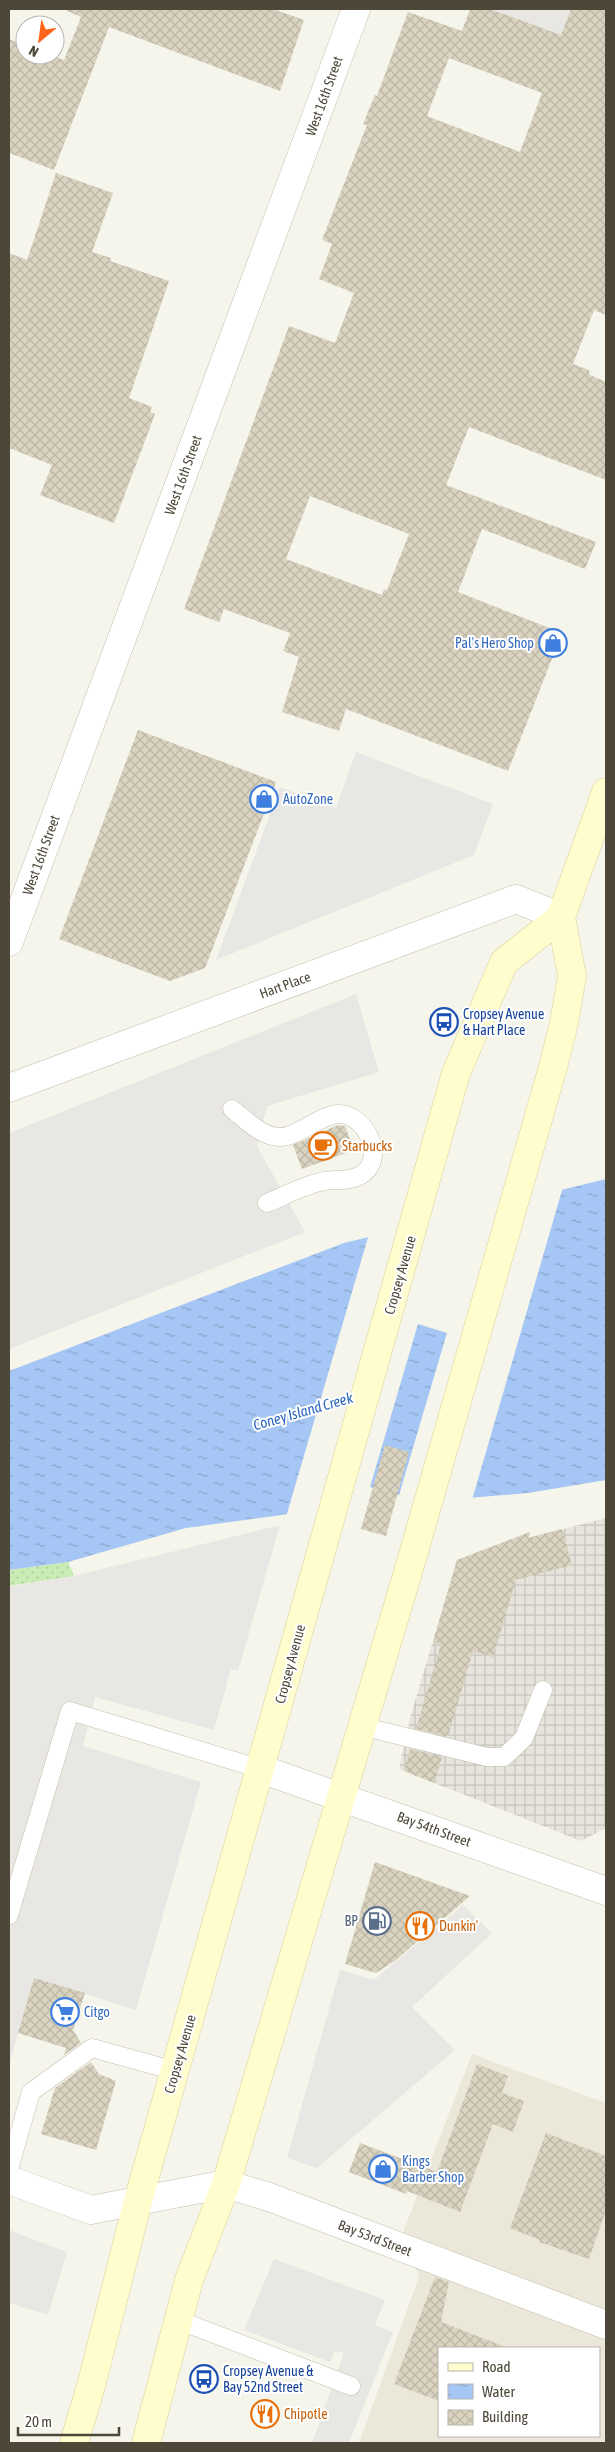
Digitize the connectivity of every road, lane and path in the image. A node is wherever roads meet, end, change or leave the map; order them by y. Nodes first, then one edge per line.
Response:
1 (356, 9) edge
2 (606, 792) edge
3 (561, 916) junction
4 (9, 942) edge
5 (9, 1088) edge
6 (232, 1109) dead end
7 (267, 1203) dead end
8 (543, 1690) dead end
9 (361, 1726) junction
10 (261, 1768) junction
11 (340, 1795) junction
12 (606, 1891) edge
13 (9, 1915) edge
14 (175, 2071) junction
15 (9, 2169) edge
16 (9, 2180) edge
17 (226, 2184) junction
18 (138, 2201) junction
19 (178, 2320) junction
20 (606, 2325) edge
21 (351, 2386) dead end
22 (74, 2443) edge
23 (146, 2443) edge

1 - 4 street, West 16th Street
2 - 3 main road
3 - 5 street, Hart Place
3 - 9 main road
3 - 10 main road, Cropsey Avenue
6 - 7 lane
8 - 9 lane
9 - 11 main road
10 - 11 street, Bay 54th Street
10 - 13 lane
10 - 14 main road, Cropsey Avenue
11 - 12 street, Bay 54th Street
11 - 17 main road
14 - 15 lane
14 - 18 main road, Cropsey Avenue
16 - 18 street, Bay 53rd Street
17 - 18 street, Bay 53rd Street
17 - 19 main road
17 - 20 street, Bay 53rd Street
18 - 22 main road, Cropsey Avenue
19 - 21 lane
19 - 23 main road

